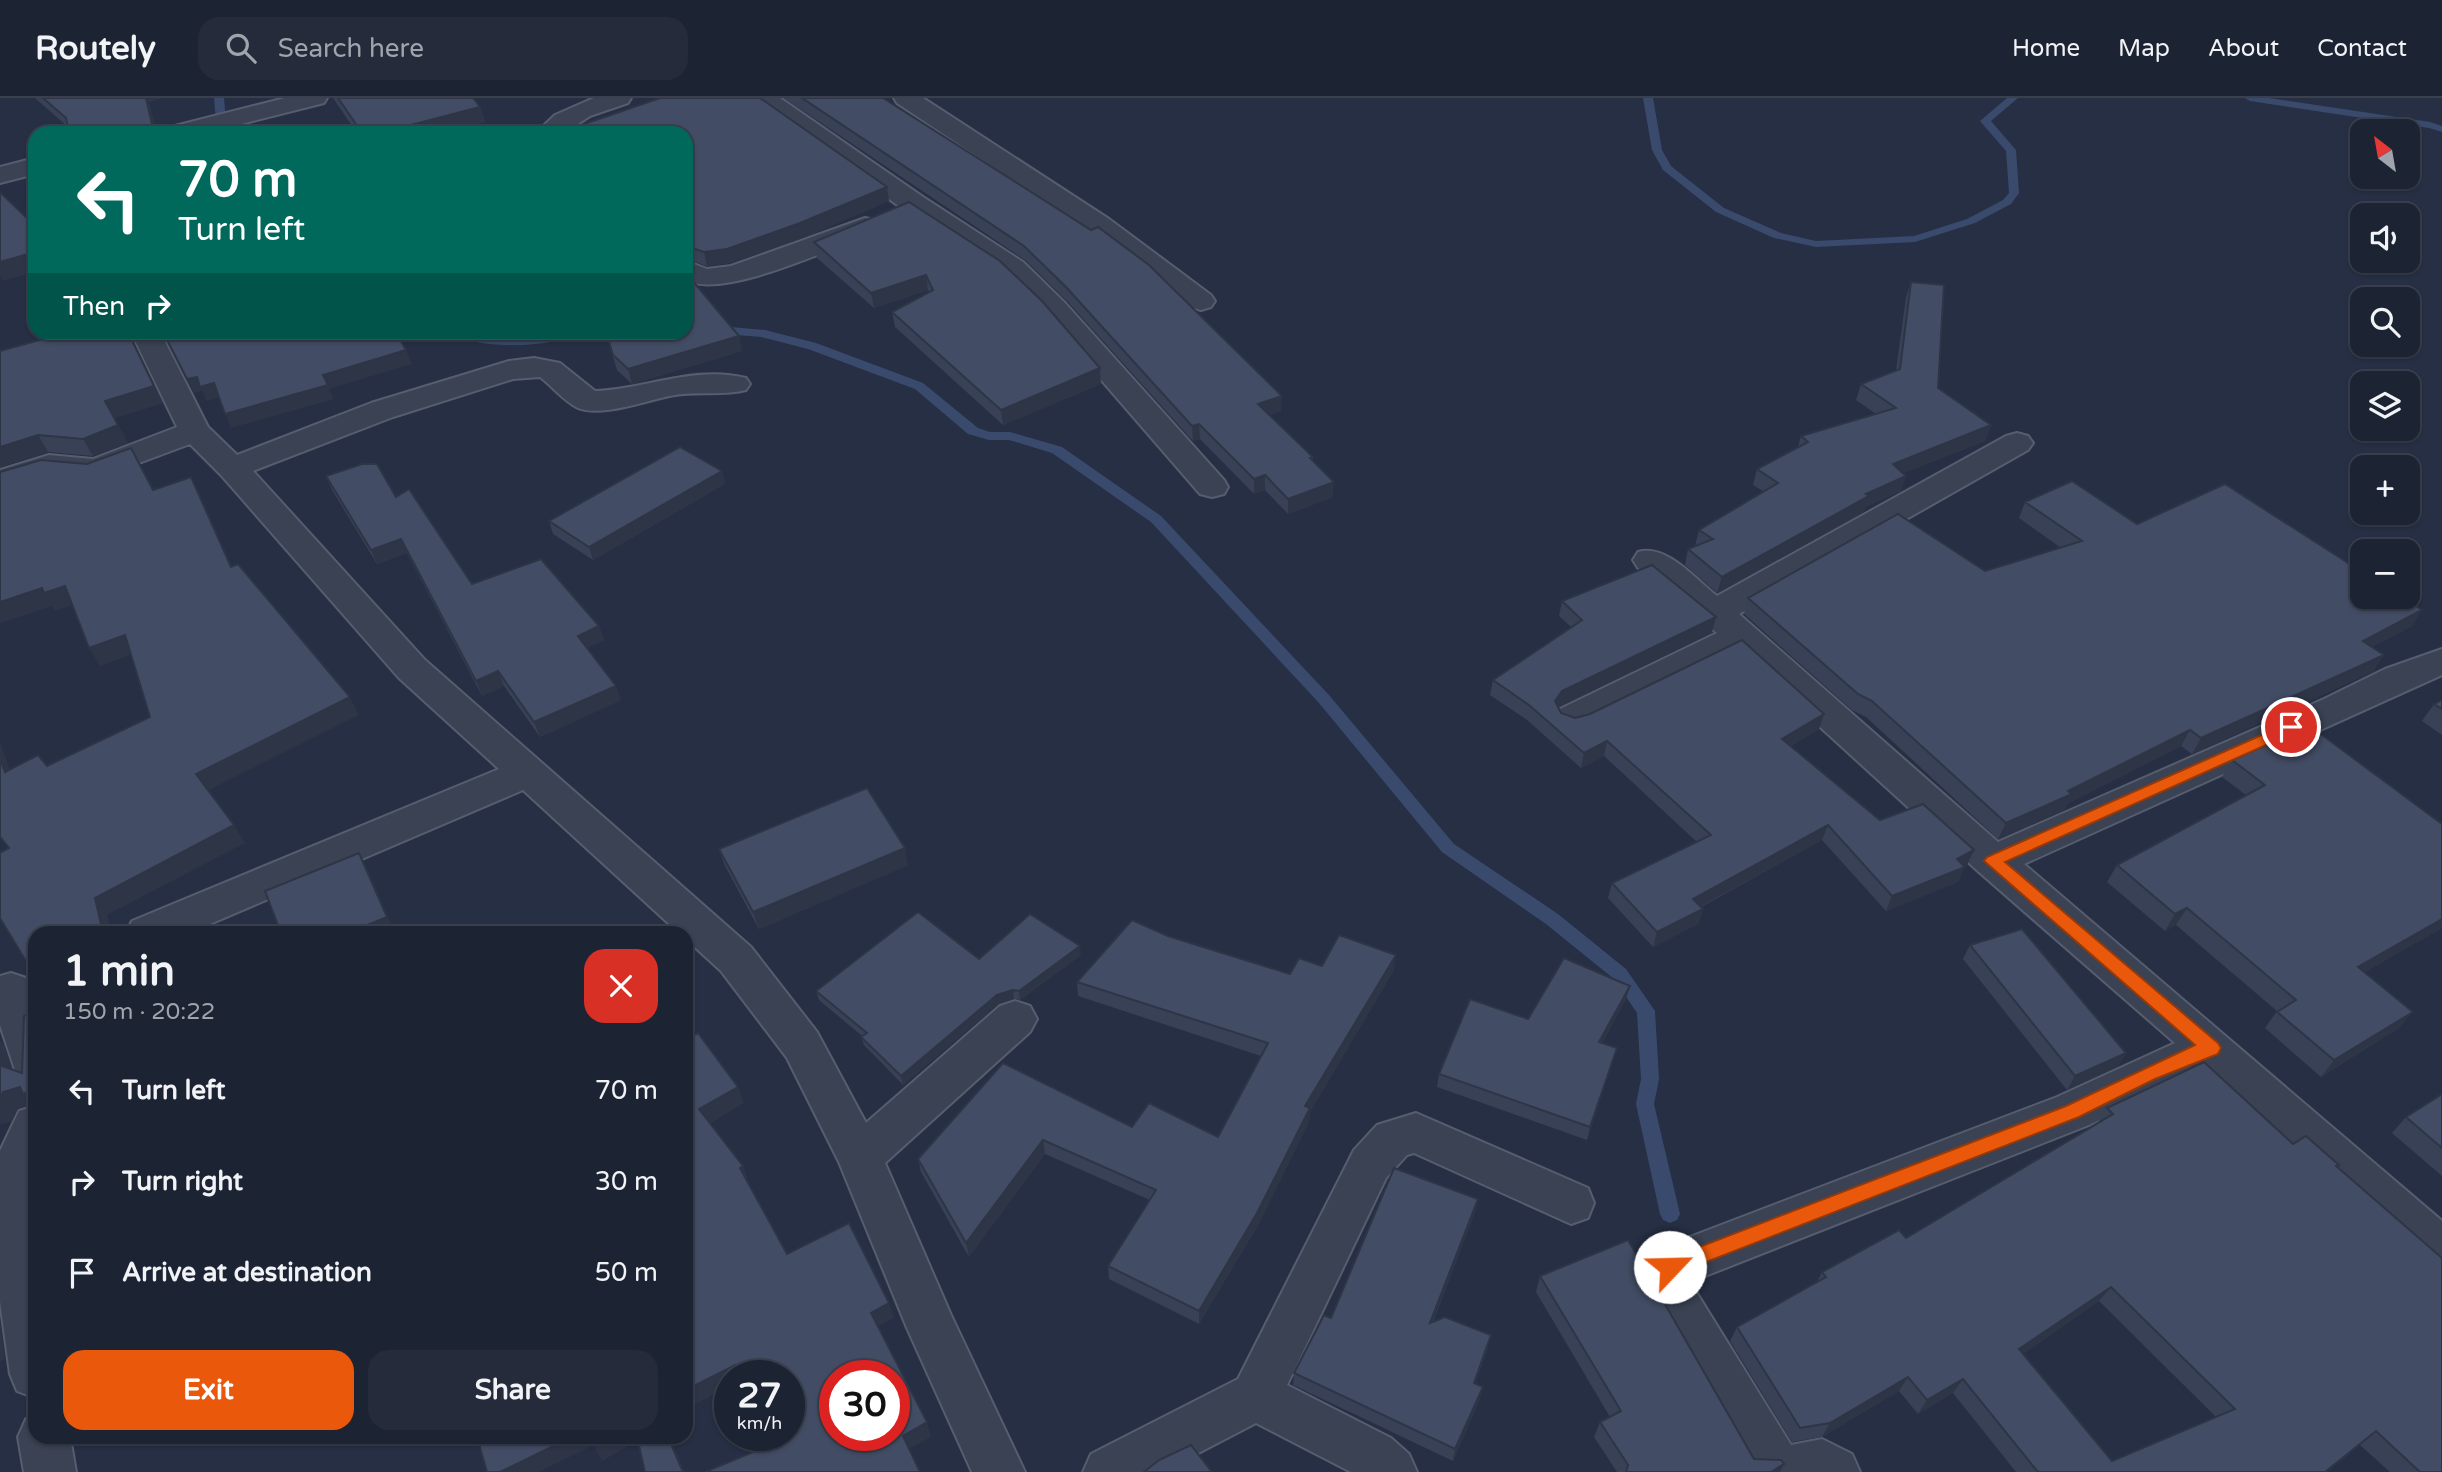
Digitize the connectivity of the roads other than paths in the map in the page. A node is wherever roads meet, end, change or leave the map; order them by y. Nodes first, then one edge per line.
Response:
1 (315, 98) edge
2 (619, 98) edge
3 (764, 98) edge
4 (914, 99) edge
5 (205, 126) edge
6 (556, 126) edge
7 (913, 203) junction
8 (693, 273) edge
9 (1201, 301) dead end
10 (149, 340) edge
11 (736, 384) dead end
12 (195, 431) junction
13 (2017, 443) dead end
14 (232, 468) junction
15 (0, 481) edge
16 (1212, 487) dead end
17 (1650, 560) dead end
18 (1729, 623) junction
19 (2442, 661) edge
20 (1573, 718) edge
21 (526, 773) junction
22 (1993, 861) junction
23 (164, 926) edge
24 (12, 983) edge
25 (1015, 1019) dead end
26 (28, 1043) edge
27 (2212, 1048) junction
28 (28, 1140) edge
29 (860, 1157) junction
30 (1571, 1203) dead end
31 (2442, 1251) edge
32 (28, 1326) edge
33 (1256, 1396) junction
34 (45, 1444) edge
35 (50, 1472) edge
36 (999, 1472) edge
37 (1110, 1472) edge
38 (1391, 1472) edge
39 (1784, 1472) edge
40 (1790, 1472) edge
41 (1834, 1472) edge

1 - 5 street
2 - 6 street
3 - 7 street
4 - 9 street
7 - 8 street
7 - 16 street
10 - 12 street
11 - 14 street
12 - 14 street
12 - 15 street
13 - 18 street
14 - 21 street
17 - 18 street
18 - 20 street
18 - 22 street
19 - 22 street
21 - 23 street
21 - 29 street
22 - 27 street
24 - 26 street
25 - 29 street
27 - 31 street
27 - 39 street
28 - 32 street
29 - 36 street
30 - 33 street
33 - 37 street
33 - 38 street
34 - 35 street
40 - 41 street

